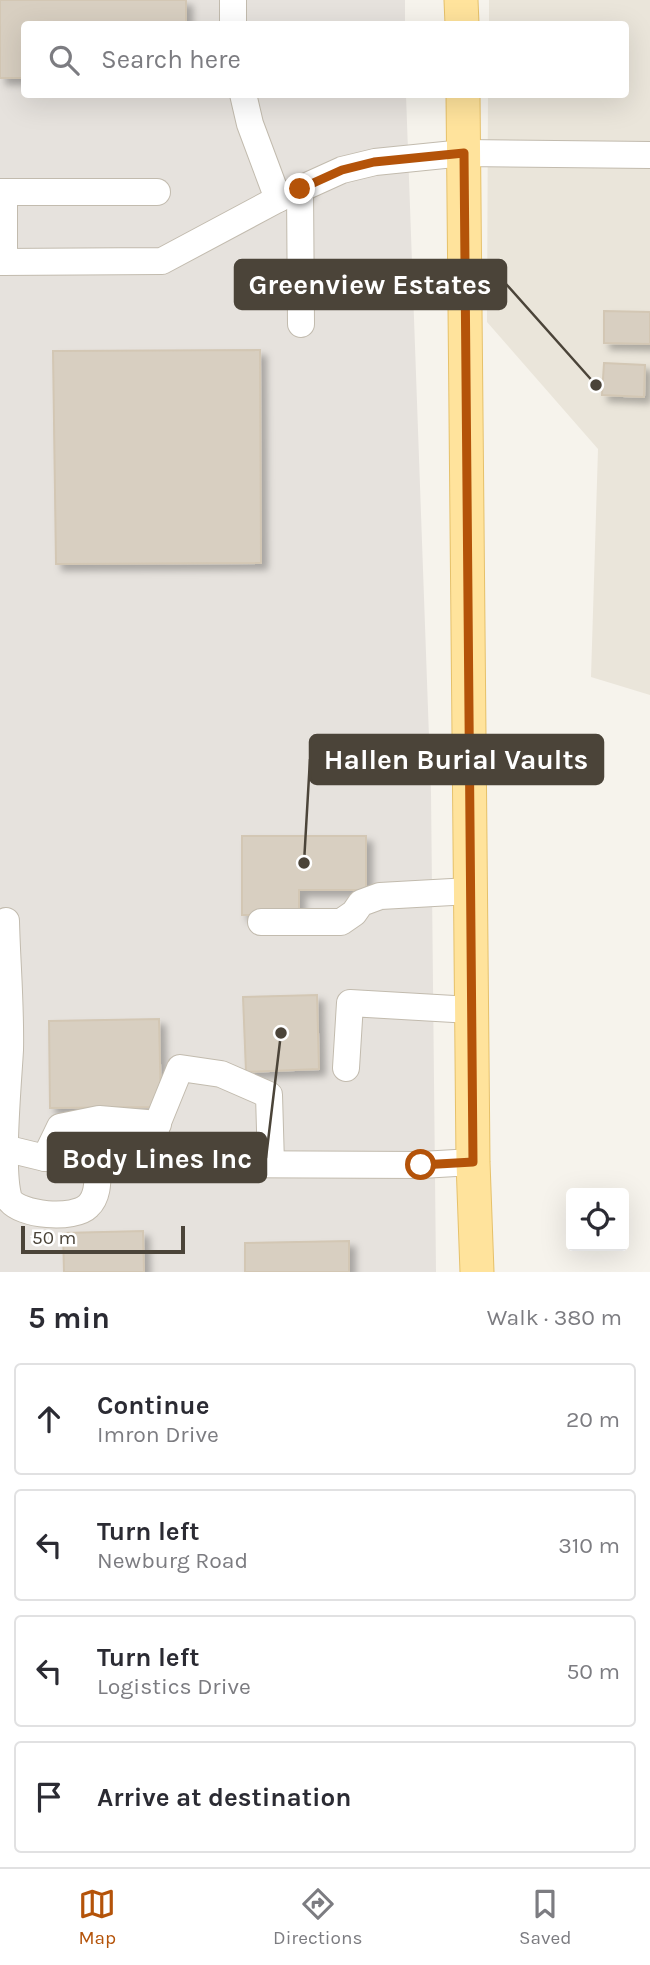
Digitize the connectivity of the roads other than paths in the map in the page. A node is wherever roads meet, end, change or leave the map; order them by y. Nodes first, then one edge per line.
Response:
1 (233, 0) edge
2 (461, 0) edge
3 (233, 21) edge
4 (462, 21) edge
5 (244, 98) edge
6 (463, 98) edge
7 (464, 153) junction
8 (650, 155) edge
9 (2, 192) edge
10 (157, 192) dead end
11 (289, 194) junction
12 (2, 262) edge
13 (301, 324) dead end
14 (470, 891) junction
15 (6, 921) dead end
16 (261, 922) dead end
17 (471, 1010) junction
18 (345, 1068) dead end
19 (158, 1124) junction
20 (1, 1147) edge
21 (45, 1158) junction
22 (98, 1160) junction
23 (154, 1162) junction
24 (473, 1162) junction
25 (271, 1164) junction
26 (477, 1272) edge

1 - 3 street
2 - 4 main road
5 - 11 street
6 - 7 main road
7 - 8 street
7 - 11 street
7 - 14 main road
9 - 10 street
9 - 12 street
11 - 12 street
11 - 13 street
14 - 16 street
14 - 17 main road
15 - 20 street
17 - 18 street
17 - 24 main road
19 - 21 street
19 - 23 street
19 - 25 street
20 - 21 street
20 - 22 street
21 - 22 street
22 - 23 street
23 - 25 street
24 - 25 street
24 - 26 main road

